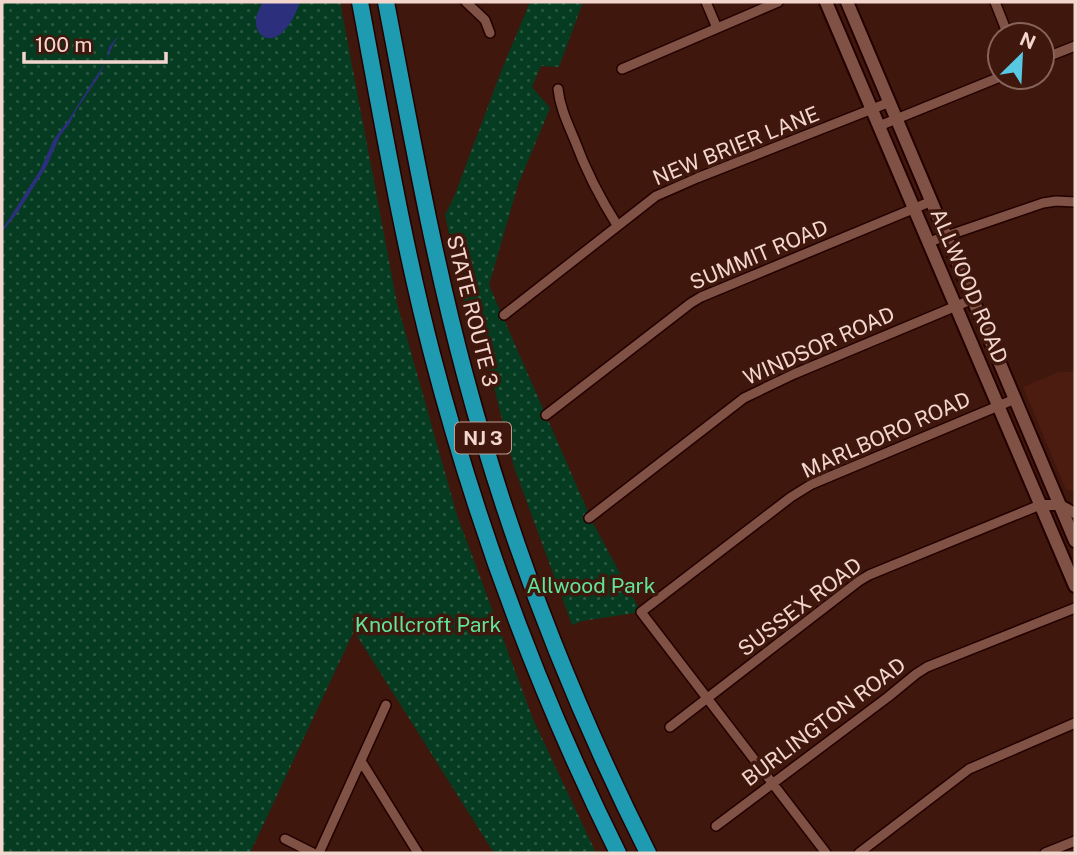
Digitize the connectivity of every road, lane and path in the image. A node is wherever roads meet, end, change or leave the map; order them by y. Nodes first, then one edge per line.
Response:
1 (360, 2) edge
2 (386, 2) edge
3 (466, 2) edge
4 (706, 2) edge
5 (778, 2) edge
6 (826, 2) edge
7 (847, 2) edge
8 (995, 2) edge
9 (1003, 21) edge
10 (718, 28) junction
11 (490, 33) dead end
12 (1075, 46) edge
13 (1056, 53) edge
14 (622, 69) dead end
15 (986, 83) edge
16 (558, 89) dead end
17 (890, 102) junction
18 (873, 110) junction
19 (897, 119) junction
20 (879, 125) junction
21 (932, 201) junction
22 (1075, 202) edge
23 (915, 208) junction
24 (617, 225) junction
25 (946, 236) junction
26 (929, 242) junction
27 (973, 299) junction
28 (957, 306) junction
29 (504, 315) dead end
30 (1015, 399) junction
31 (998, 405) junction
32 (546, 415) dead end
33 (1040, 505) junction
34 (1060, 505) junction
35 (1075, 513) edge
36 (589, 517) dead end
37 (1075, 541) edge
38 (1075, 586) edge
39 (1075, 608) edge
40 (708, 699) junction
41 (386, 705) dead end
42 (1075, 723) edge
43 (670, 727) dead end
44 (361, 761) junction
45 (772, 783) junction
46 (716, 826) dead end
47 (285, 839) dead end
48 (1075, 841) edge
49 (313, 853) edge
50 (319, 853) edge
51 (418, 853) edge
52 (618, 853) edge
53 (648, 853) edge
54 (826, 853) edge
55 (859, 853) edge
56 (1045, 853) edge

1 - 52 highway, NJ 3
2 - 53 highway, STATE ROUTE 3 / NJ 3
3 - 11 street
4 - 10 street
5 - 10 street
6 - 18 main road, ALLWOOD ROAD
7 - 17 main road, ALLWOOD ROAD
8 - 9 street
10 - 14 street
12 - 13 street
15 - 19 street
16 - 24 street
17 - 18 street, NEW BRIER LANE
17 - 19 main road, ALLWOOD ROAD
18 - 20 main road, ALLWOOD ROAD
18 - 24 street, NEW BRIER LANE
19 - 20 street
19 - 21 main road, ALLWOOD ROAD
20 - 23 main road, ALLWOOD ROAD
21 - 23 street, SUMMIT ROAD
21 - 25 main road, ALLWOOD ROAD
22 - 25 street
23 - 26 main road, ALLWOOD ROAD
23 - 32 street, SUMMIT ROAD
24 - 29 street, NEW BRIER LANE
25 - 26 street
25 - 27 main road, ALLWOOD ROAD
26 - 28 main road, ALLWOOD ROAD
27 - 28 street, WINDSOR ROAD
27 - 30 main road, ALLWOOD ROAD
28 - 31 main road, ALLWOOD ROAD
28 - 36 street, WINDSOR ROAD
30 - 31 street, MARLBORO ROAD
30 - 34 main road, ALLWOOD ROAD
31 - 33 main road, ALLWOOD ROAD
31 - 40 street, MARLBORO ROAD
33 - 34 street
33 - 38 main road, ALLWOOD ROAD
33 - 40 street, SUSSEX ROAD
34 - 35 street
34 - 37 main road, ALLWOOD ROAD
39 - 45 street, BURLINGTON ROAD
40 - 43 street, SUSSEX ROAD
40 - 45 street
41 - 44 street
42 - 55 street
44 - 50 street
44 - 51 street
45 - 46 street, BURLINGTON ROAD
45 - 54 street
47 - 49 street
48 - 56 street

